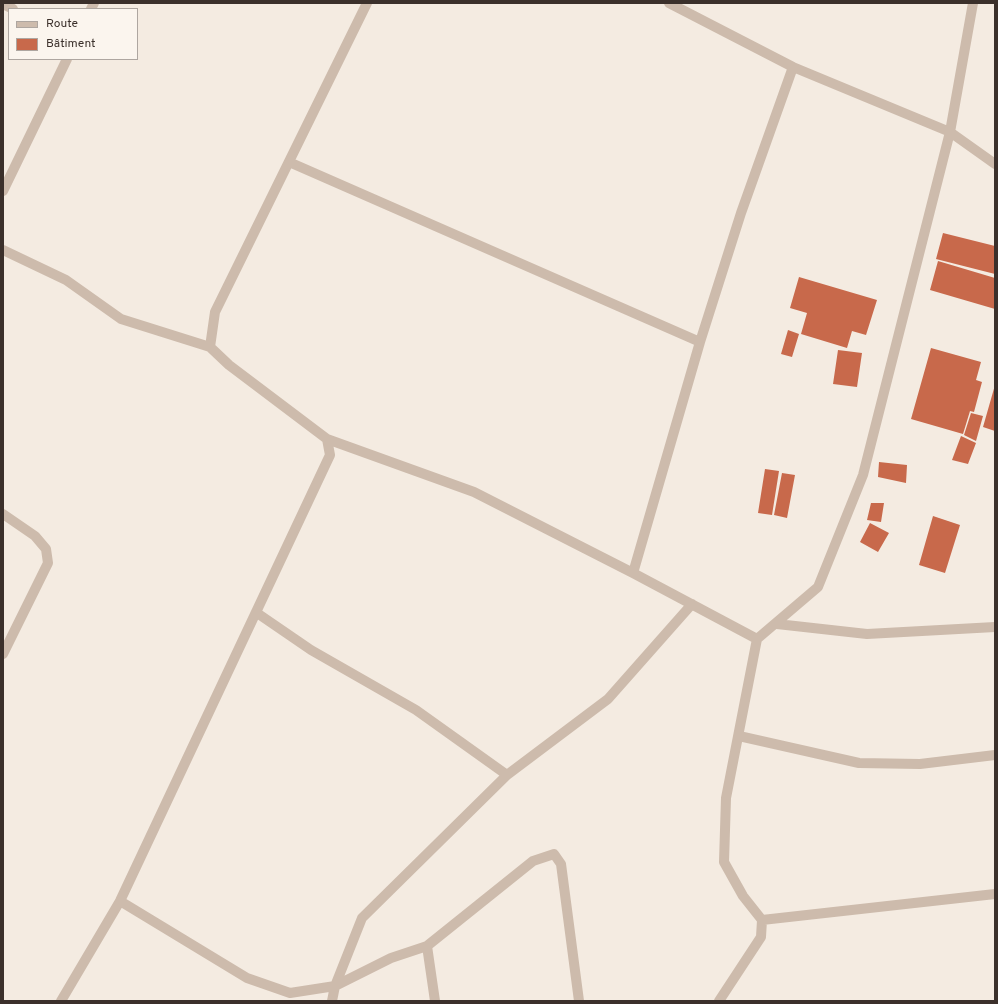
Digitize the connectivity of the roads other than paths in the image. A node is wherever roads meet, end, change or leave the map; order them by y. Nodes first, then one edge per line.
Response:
1 (367, 3) edge
2 (669, 3) edge
3 (973, 3) edge
4 (67, 60) edge
5 (793, 67) junction
6 (950, 132) junction
7 (289, 162) junction
8 (995, 164) edge
9 (3, 191) edge
10 (3, 250) edge
11 (700, 342) junction
12 (210, 347) junction
13 (327, 439) junction
14 (3, 514) edge
15 (633, 572) junction
16 (692, 604) junction
17 (257, 613) junction
18 (777, 624) junction
19 (995, 627) edge
20 (757, 639) junction
21 (3, 654) edge
22 (738, 736) junction
23 (995, 755) edge
24 (507, 775) junction
25 (995, 894) edge
26 (120, 901) junction
27 (762, 920) junction
28 (426, 946) junction
29 (335, 986) junction
30 (61, 1001) edge
31 (332, 1001) edge
32 (435, 1001) edge
33 (579, 1001) edge
34 (719, 1001) edge

1 - 7 street
2 - 5 street
3 - 6 street
4 - 9 street
5 - 6 street
5 - 11 street
6 - 8 street
6 - 18 street
7 - 11 street
7 - 12 street
10 - 12 street
11 - 15 street
12 - 13 street
13 - 15 street
13 - 17 street
14 - 21 street
15 - 16 street
16 - 20 street
16 - 24 street
17 - 24 street
17 - 26 street
18 - 19 street
18 - 20 street
20 - 22 street
22 - 23 street
22 - 27 street
24 - 29 street
25 - 27 street
26 - 29 street
26 - 30 street
27 - 34 street
28 - 29 street
28 - 32 street
28 - 33 street
29 - 31 street

